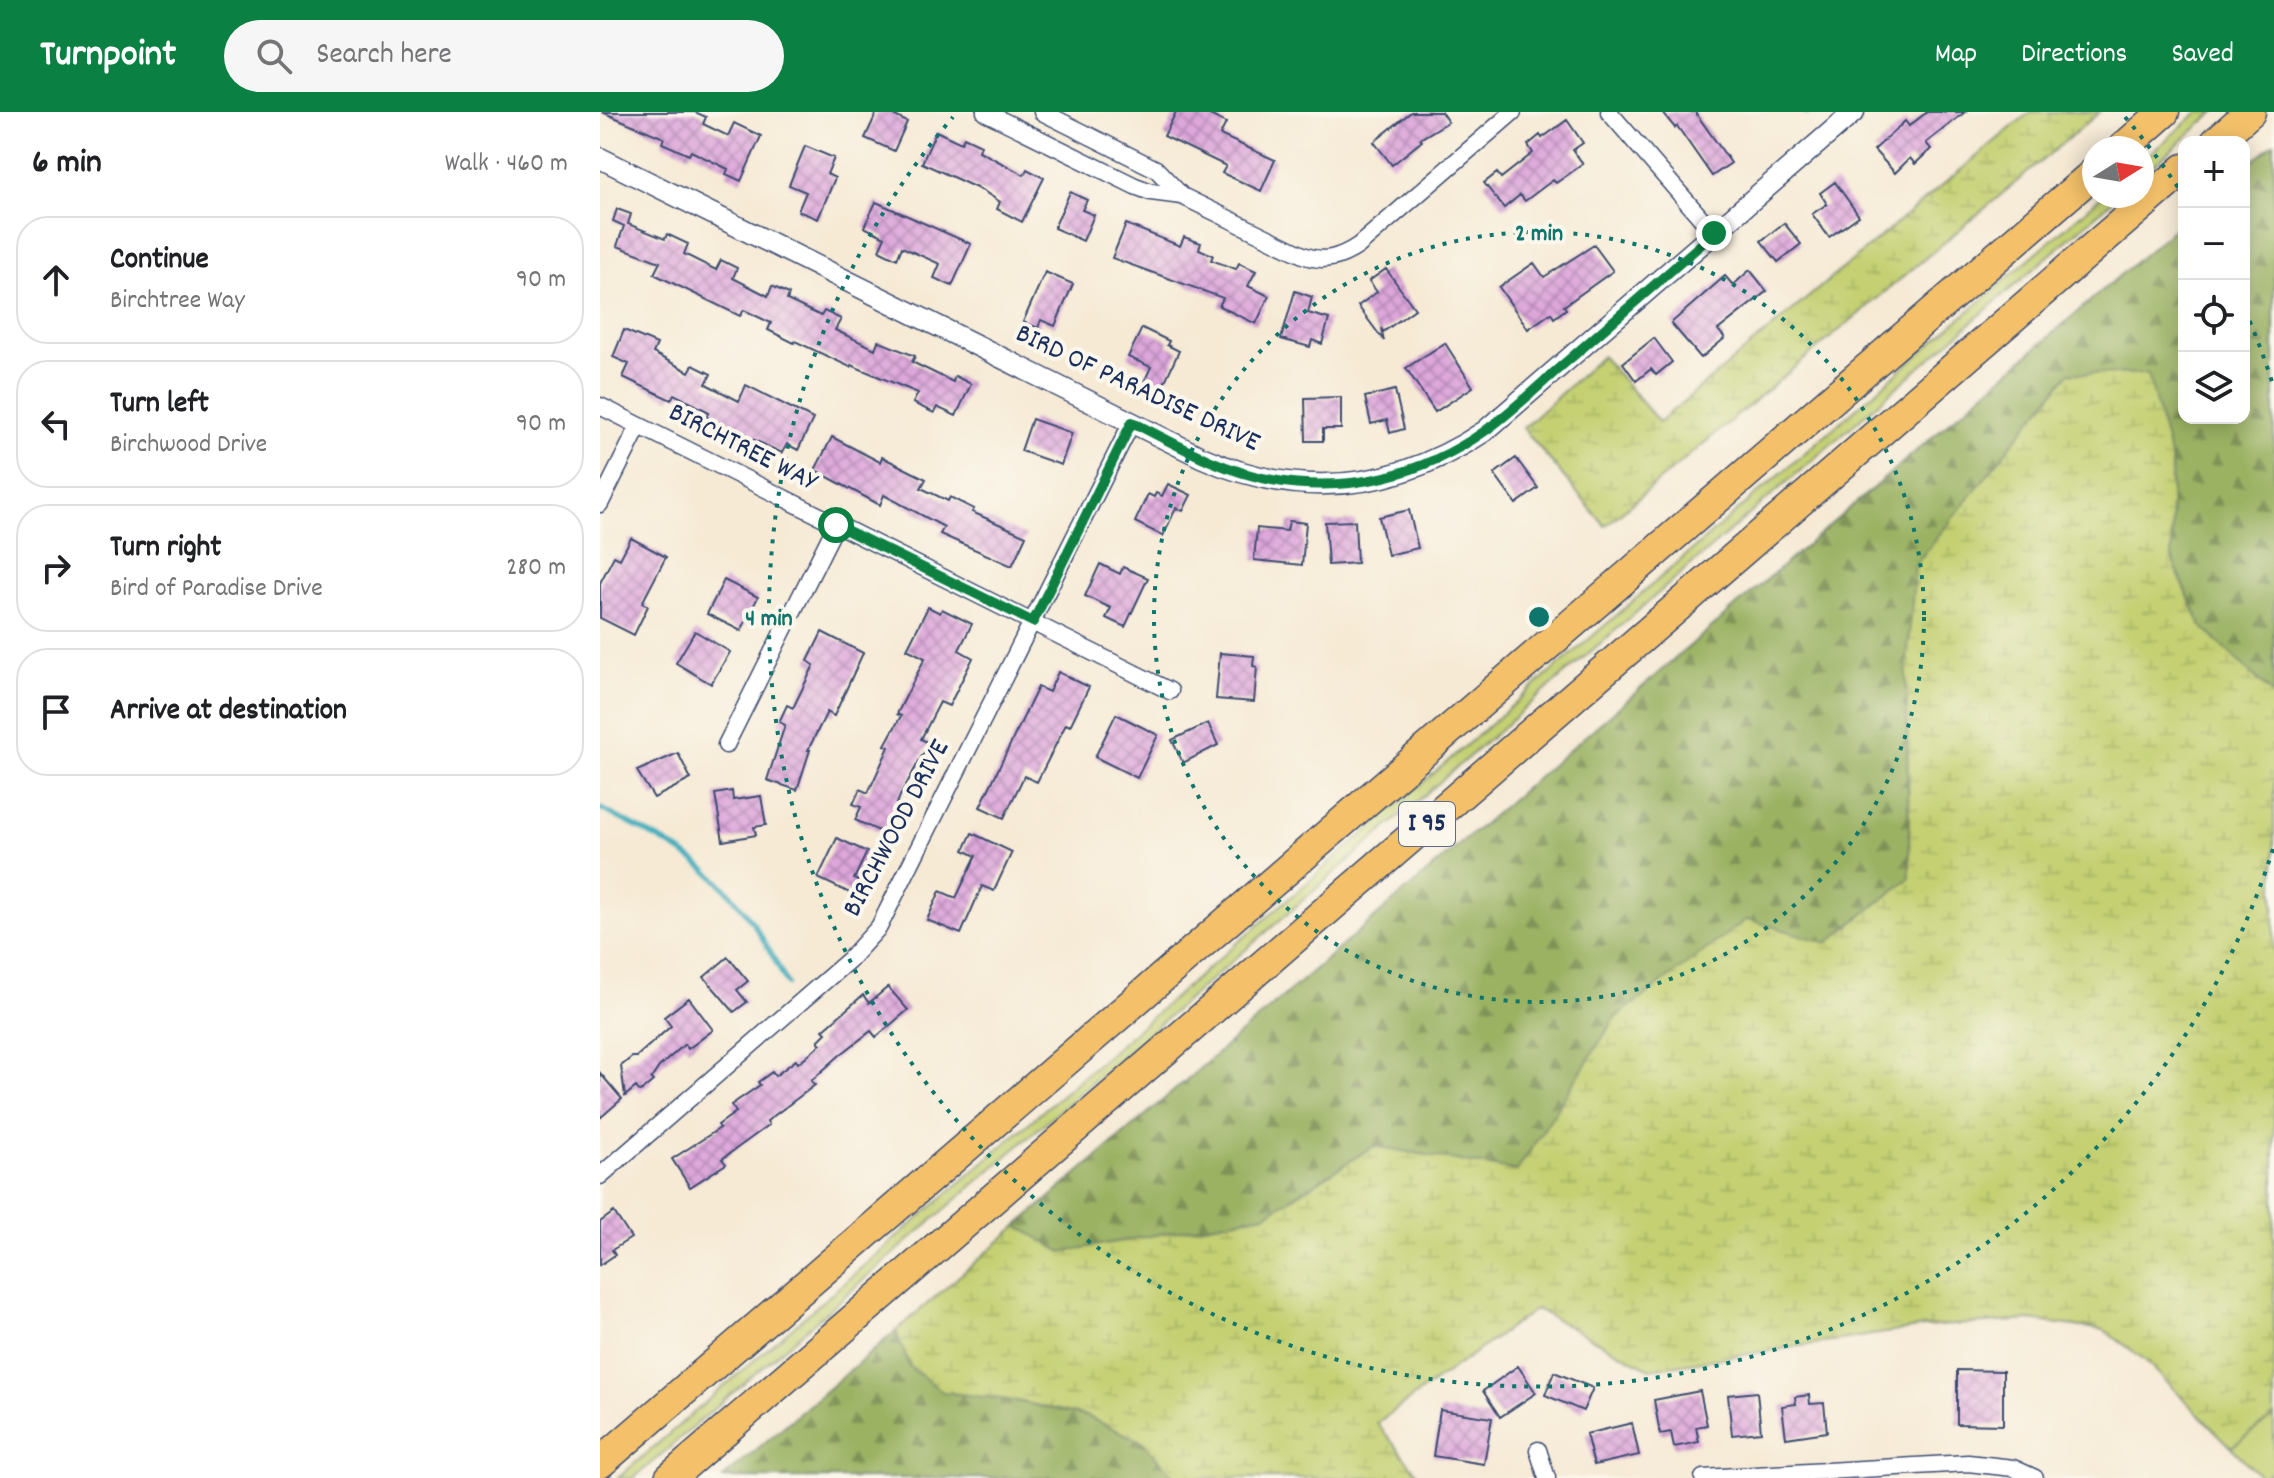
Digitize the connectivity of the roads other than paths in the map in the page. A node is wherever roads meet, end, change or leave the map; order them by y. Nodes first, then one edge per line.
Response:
1 (985, 112) edge
2 (1042, 112) edge
3 (1513, 112) edge
4 (1609, 112) edge
5 (1854, 112) edge
6 (2164, 112) edge
7 (2250, 112) edge
8 (2137, 136) edge
9 (2223, 136) edge
10 (600, 158) edge
11 (2178, 174) edge
12 (2082, 183) edge
13 (1182, 196) junction
14 (1714, 233) junction
15 (600, 406) edge
16 (1132, 422) junction
17 (639, 426) junction
18 (600, 504) edge
19 (836, 525) junction
20 (1033, 622) junction
21 (1170, 691) dead end
22 (726, 745) dead end
23 (600, 1176) edge
24 (1538, 1450) dead end
25 (600, 1463) edge
26 (1846, 1474) edge
27 (670, 1478) edge
28 (1547, 1478) edge
29 (1703, 1478) edge
30 (2035, 1478) edge

1 - 13 street
2 - 13 street
3 - 13 street
4 - 14 street
5 - 14 street, BIRD OF PARADISE DRIVE
6 - 8 highway
7 - 9 highway
10 - 16 street, BIRD OF PARADISE DRIVE
11 - 27 highway, I 95
12 - 25 highway, I 95
14 - 16 street, BIRD OF PARADISE DRIVE
15 - 17 street, BIRCHTREE WAY
16 - 20 street, BIRCHWOOD DRIVE
17 - 18 street
17 - 19 street, BIRCHTREE WAY
19 - 20 street, BIRCHTREE WAY
19 - 22 street
20 - 21 street, BIRCHTREE WAY
20 - 23 street, BIRCHWOOD DRIVE
24 - 28 street
26 - 29 street
26 - 30 street

